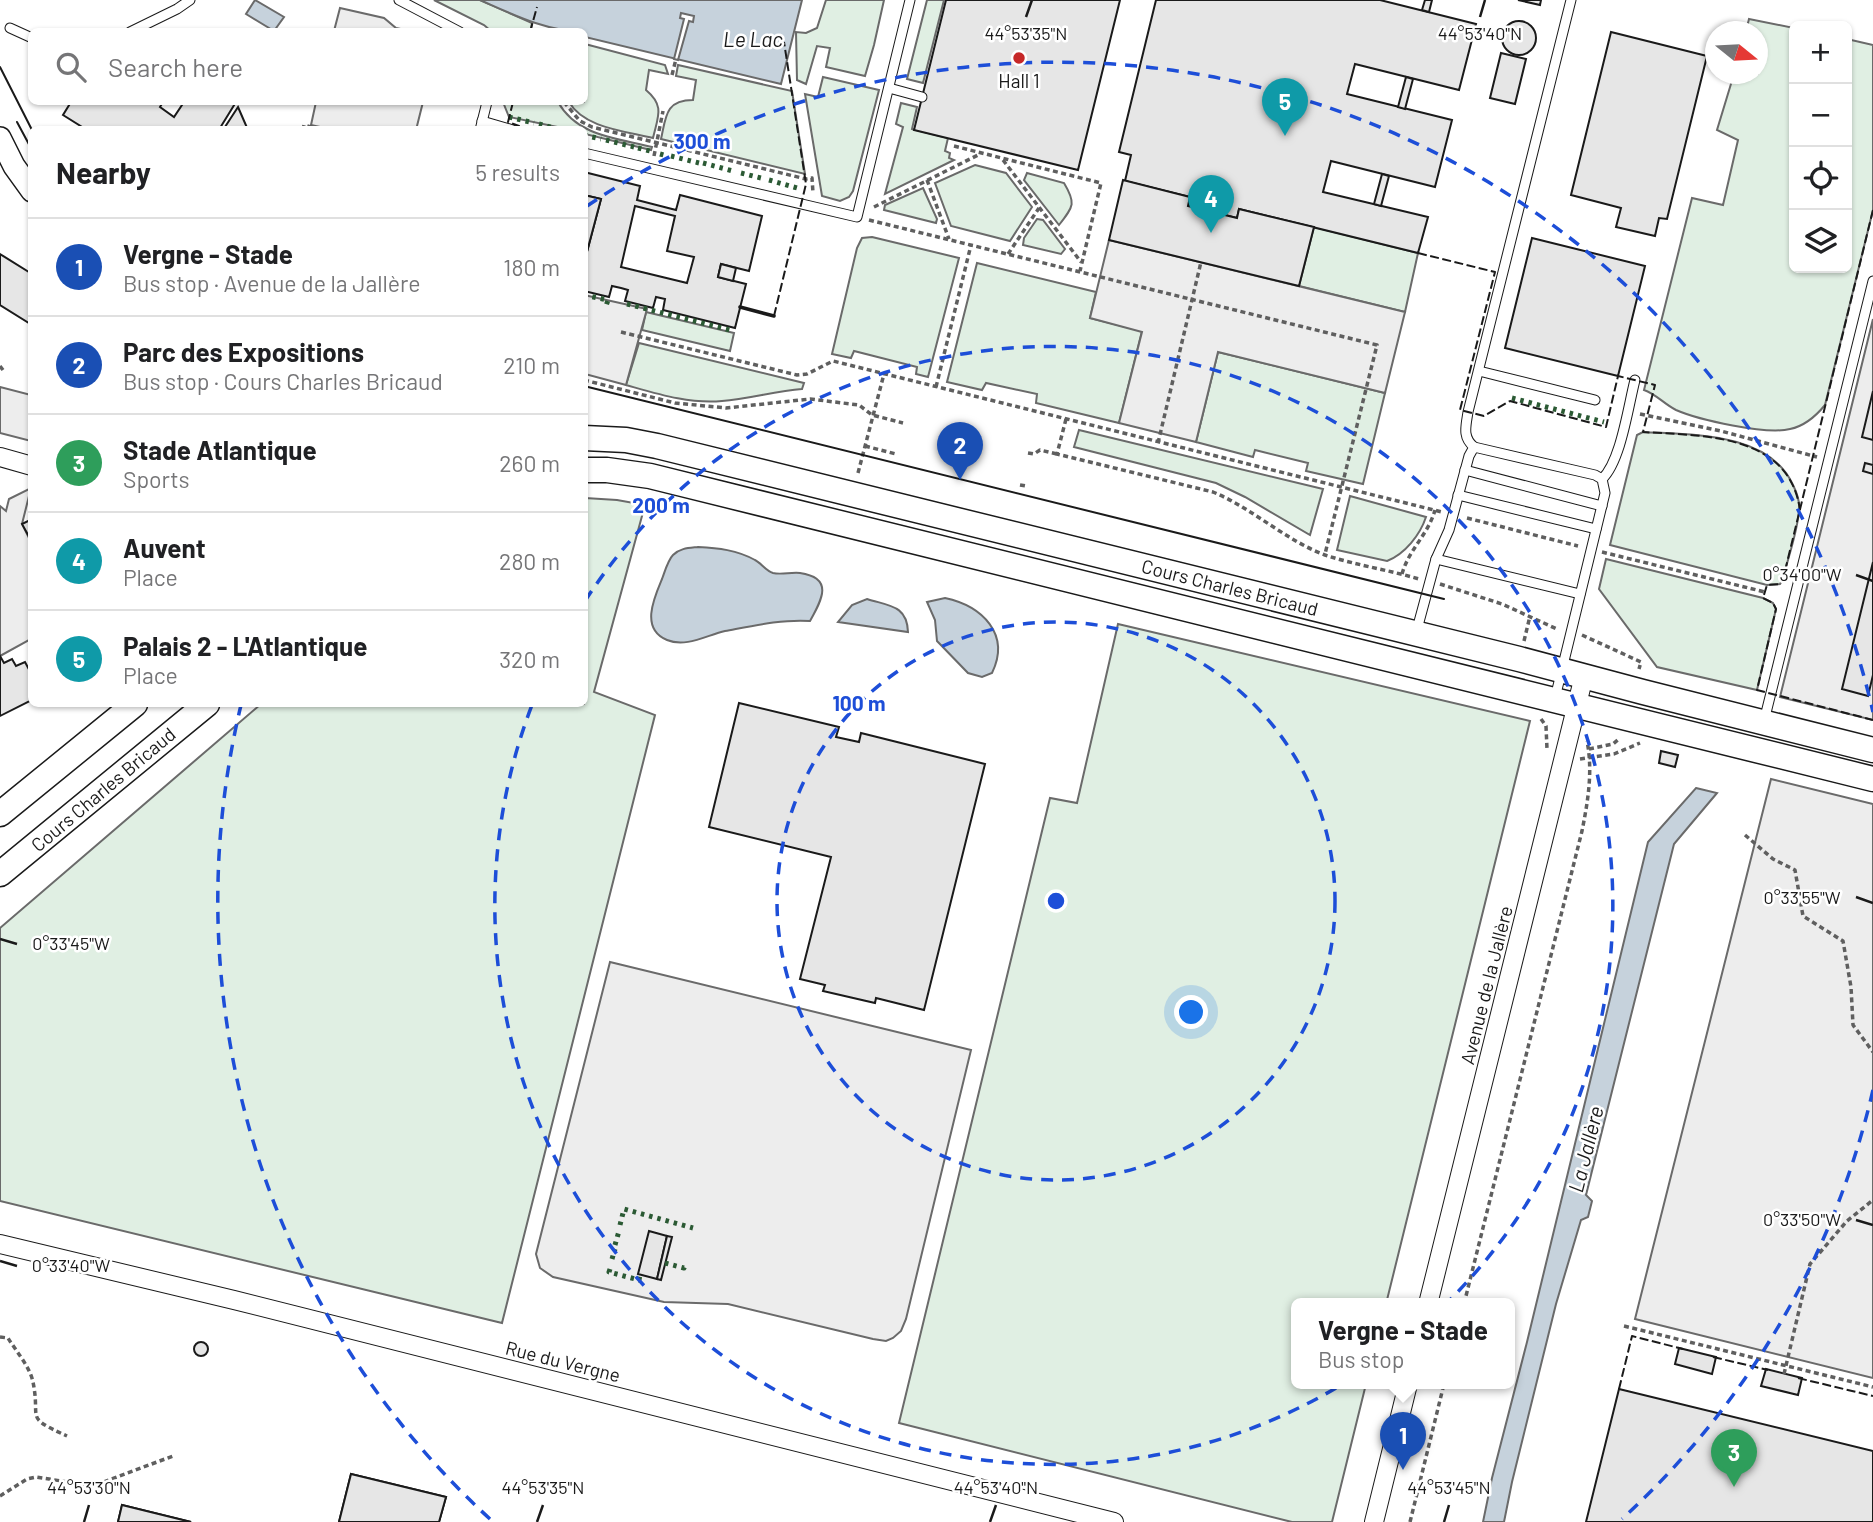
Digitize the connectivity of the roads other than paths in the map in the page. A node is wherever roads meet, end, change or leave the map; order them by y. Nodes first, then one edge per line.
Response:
1 (190, 0) edge
2 (399, 0) edge
3 (910, 0) edge
4 (1571, 0) edge
5 (10, 28) dead end
6 (138, 28) edge
7 (452, 28) edge
8 (28, 36) edge
9 (888, 88) junction
10 (922, 97) dead end
11 (486, 105) edge
12 (481, 125) edge
13 (0, 138) edge
14 (588, 154) edge
15 (28, 185) edge
16 (1873, 281) edge
17 (1479, 371) junction
18 (1635, 380) dead end
19 (1595, 400) dead end
20 (588, 438) edge
21 (1474, 447) junction
22 (0, 457) edge
23 (28, 465) edge
24 (588, 470) edge
25 (1465, 470) junction
26 (1602, 479) junction
27 (1458, 495) junction
28 (1602, 506) junction
29 (1597, 529) junction
30 (1436, 559) junction
31 (1580, 594) junction
32 (1416, 633) junction
33 (1573, 673) junction
34 (1565, 702) junction
35 (131, 707) edge
36 (203, 707) edge
37 (1764, 722) junction
38 (1873, 750) edge
39 (1873, 779) edge
40 (0, 814) edge
41 (0, 874) edge
42 (0, 1244) edge
43 (1429, 1298) edge
44 (1407, 1389) edge
45 (1114, 1522) edge
46 (1374, 1522) edge

1 - 6 lane
2 - 7 lane
3 - 9 lane
4 - 17 lane
5 - 8 lane
9 - 10 lane
9 - 14 lane
11 - 12 lane
13 - 15 street
16 - 37 lane
17 - 19 lane
17 - 21 lane
18 - 26 lane
20 - 32 main road, Cours Charles Bricaud
21 - 25 lane
21 - 26 lane
22 - 23 street
24 - 34 main road, Cours Charles Bricaud
25 - 27 lane
25 - 28 lane
26 - 28 lane
27 - 29 lane
27 - 30 lane
28 - 29 lane
29 - 31 lane
30 - 31 lane
30 - 32 lane
31 - 33 lane
32 - 33 main road, Cours Charles Bricaud
33 - 34 street, Avenue de la Jallère
33 - 37 main road, Cours Charles Bricaud
34 - 39 main road, Cours Charles Bricaud
34 - 43 street, Avenue de la Jallère
35 - 40 main road
36 - 41 main road, Cours Charles Bricaud
37 - 38 main road, Cours Charles Bricaud
42 - 45 street, Rue du Vergne
44 - 46 street

